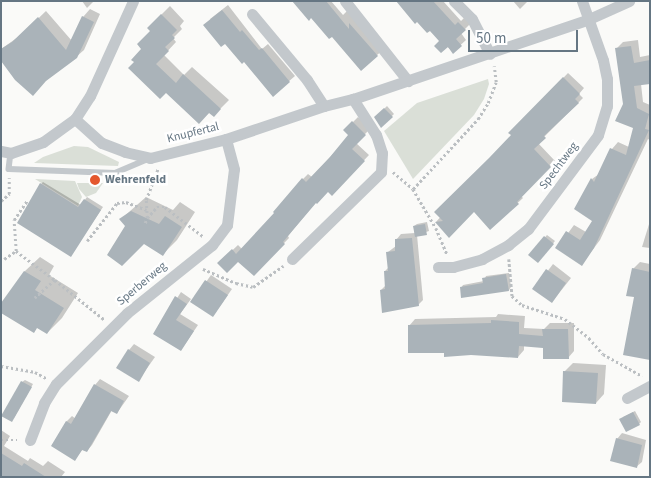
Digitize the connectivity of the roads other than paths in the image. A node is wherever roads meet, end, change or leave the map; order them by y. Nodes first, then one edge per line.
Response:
1 (133, 1) edge
2 (345, 1) edge
3 (454, 1) edge
4 (582, 1) edge
5 (629, 1) edge
6 (252, 14) dead end
7 (589, 19) junction
8 (490, 54) junction
9 (408, 81) junction
10 (353, 99) junction
11 (324, 106) junction
12 (75, 119) junction
13 (226, 139) junction
14 (6, 152) edge
15 (156, 157) junction
16 (292, 259) road end
17 (438, 267) dead end
18 (650, 386) edge
19 (627, 398) dead end
20 (30, 440) dead end

1 - 12 street
2 - 9 street
3 - 8 street
4 - 7 street
5 - 7 street, Knupfertal
6 - 11 street
7 - 8 street, Knupfertal
7 - 17 street, Spechtweg
8 - 9 street, Knupfertal
9 - 10 street, Knupfertal
10 - 11 street, Knupfertal
10 - 16 street
11 - 13 street, Knupfertal
12 - 14 street
12 - 15 street, Knupfertal
13 - 15 street, Knupfertal
13 - 20 street, Sperberweg
14 - 15 lane
18 - 19 street

